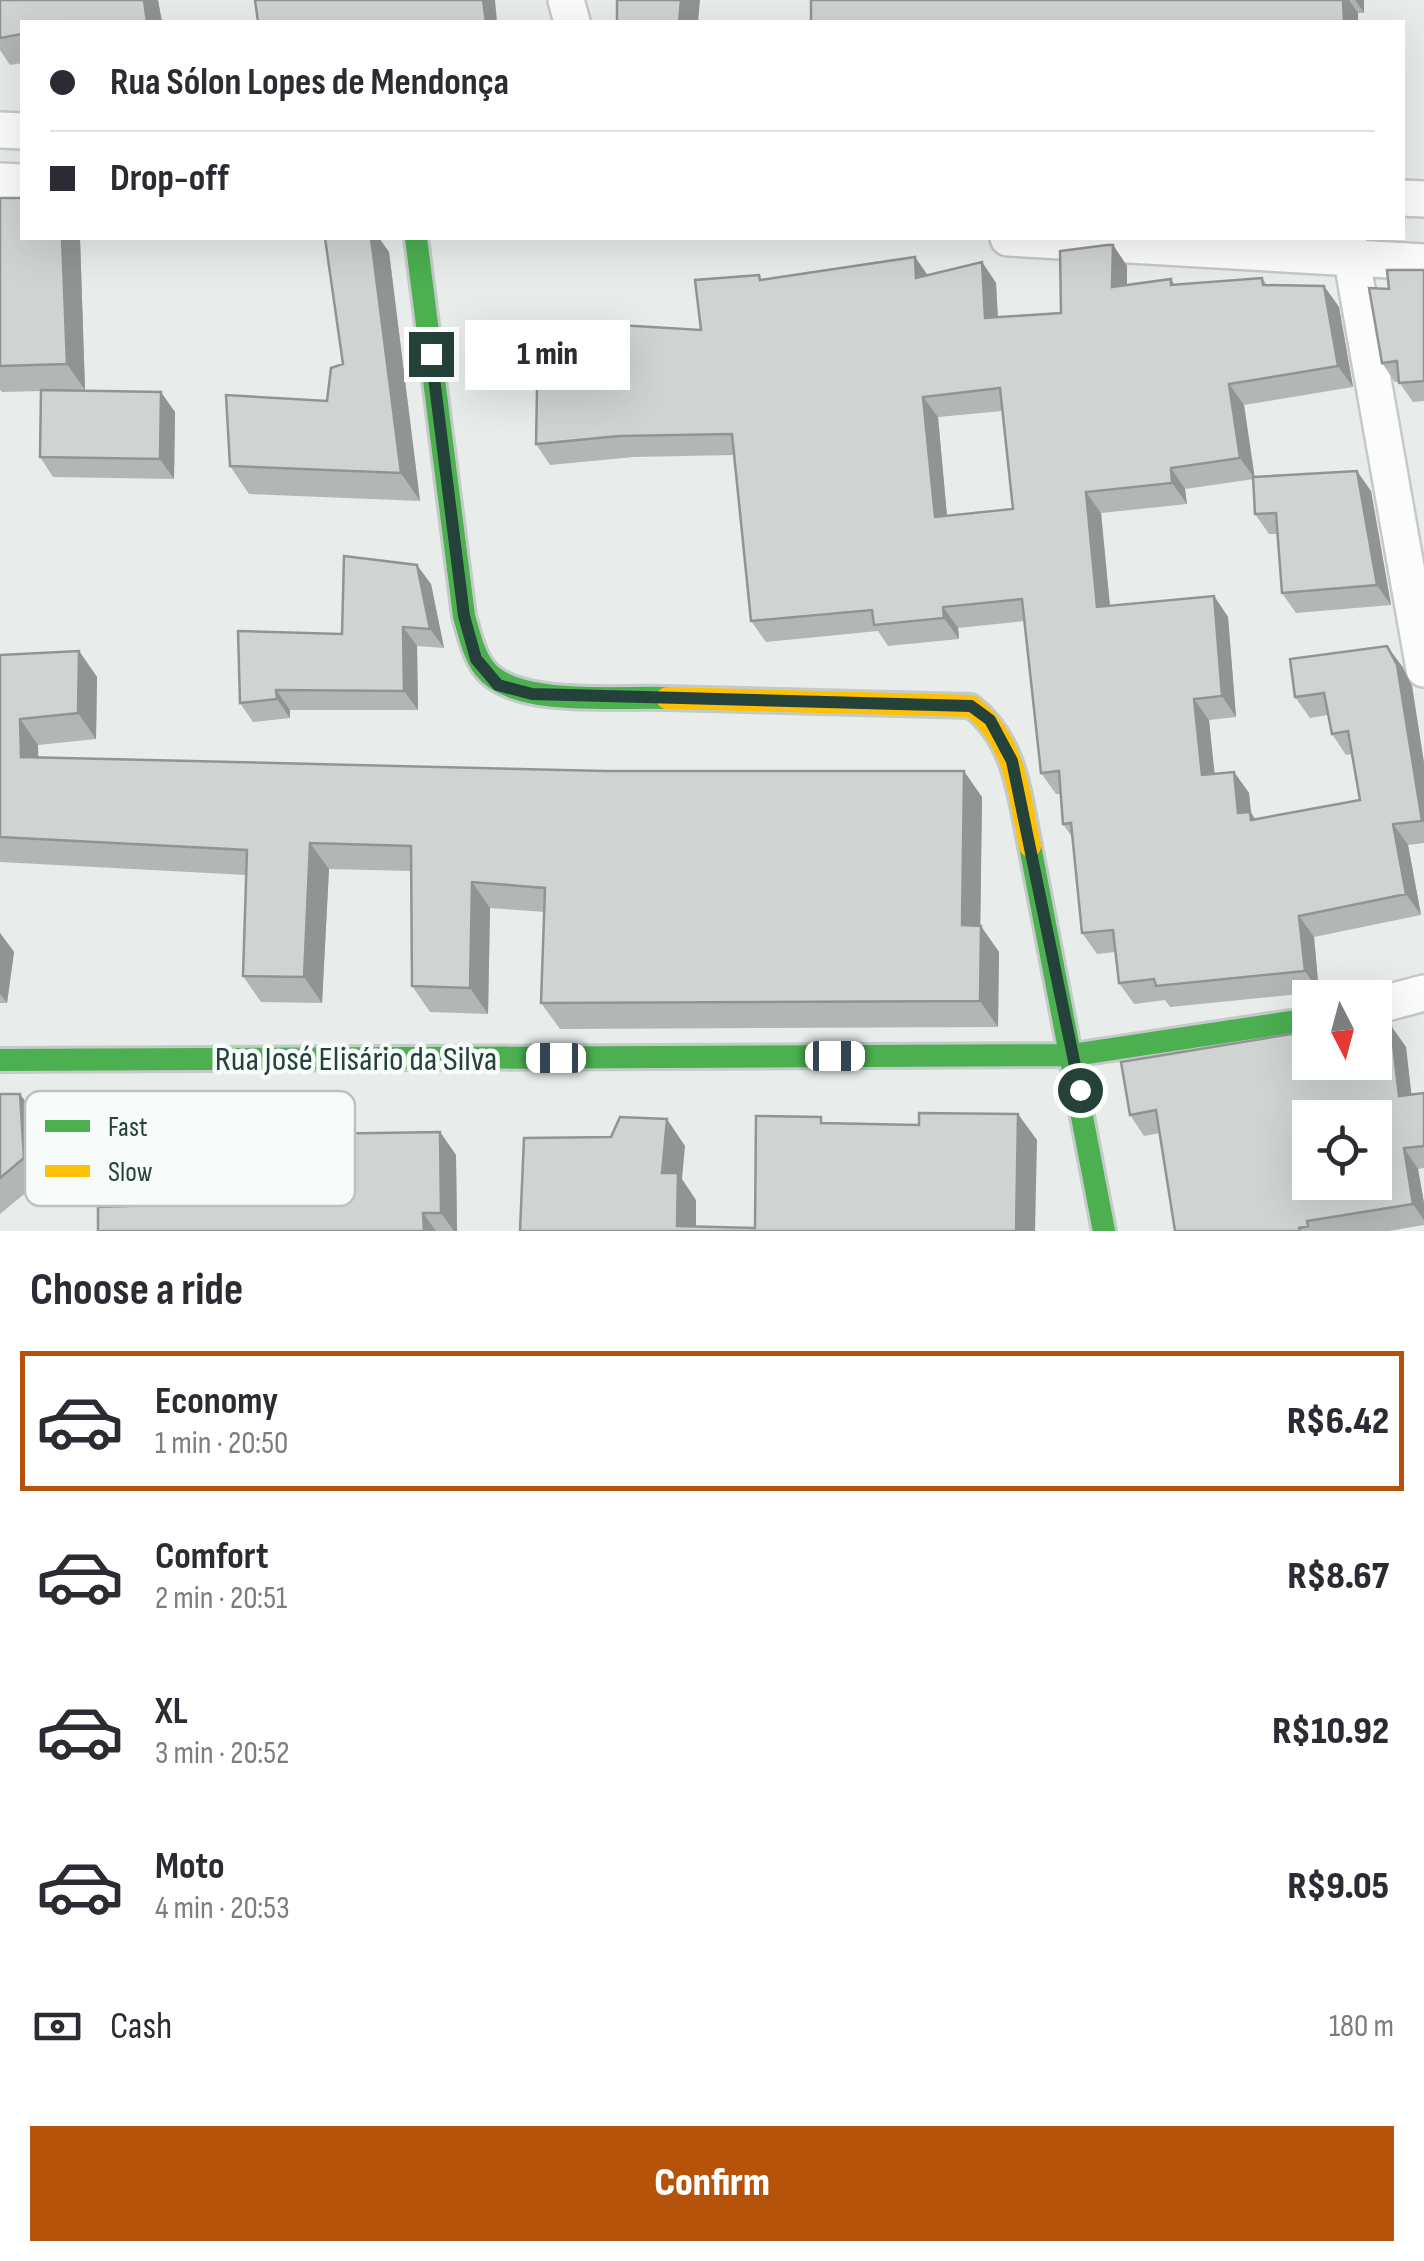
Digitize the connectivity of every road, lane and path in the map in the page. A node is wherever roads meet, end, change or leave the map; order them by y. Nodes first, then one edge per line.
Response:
1 (416, 240) edge
2 (1070, 240) edge
3 (1349, 249) edge
4 (1424, 262) edge
5 (1424, 669) edge
6 (1424, 993) edge
7 (1392, 1001) edge
8 (1292, 1023) edge
9 (1074, 1055) junction
10 (0, 1060) edge
11 (1104, 1231) edge

1 - 9 street
2 - 3 street
3 - 4 street
3 - 5 street
6 - 7 street
8 - 9 street, Rua José Elisário da Silva
9 - 10 street, Rua José Elisário da Silva
9 - 11 street

